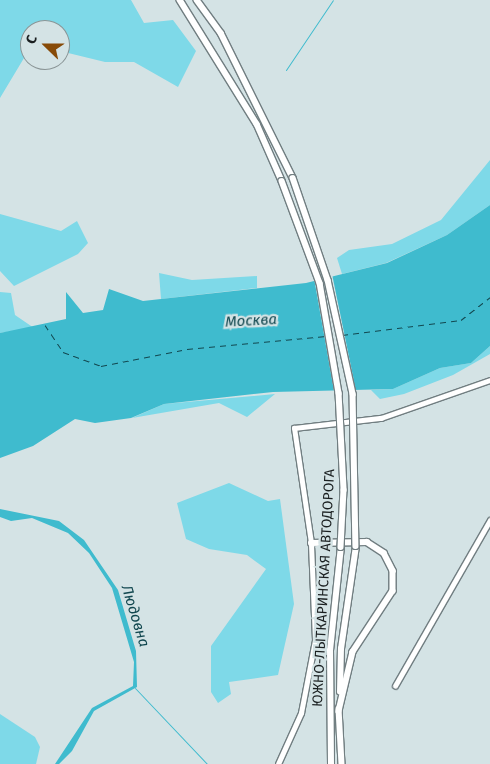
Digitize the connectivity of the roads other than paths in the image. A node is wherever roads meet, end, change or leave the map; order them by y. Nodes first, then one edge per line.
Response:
1 (180, 0) edge
2 (197, 0) edge
3 (490, 380) edge
4 (490, 520) edge
5 (311, 543) junction
6 (395, 686) dead end
7 (340, 710) junction
8 (278, 764) edge
9 (331, 764) edge
10 (342, 764) edge

1 - 9 main road, ЮЖНО-ЛЫТКАРИНСКАЯ АВТОДОРОГА, bridge
2 - 7 main road, ЮЖНО-ЛЫТКАРИНСКАЯ АВТОДОРОГА, bridge
3 - 5 street
4 - 6 street
5 - 7 main road
5 - 8 street
7 - 10 main road, ЮЖНО-ЛЫТКАРИНСКАЯ АВТОДОРОГА

